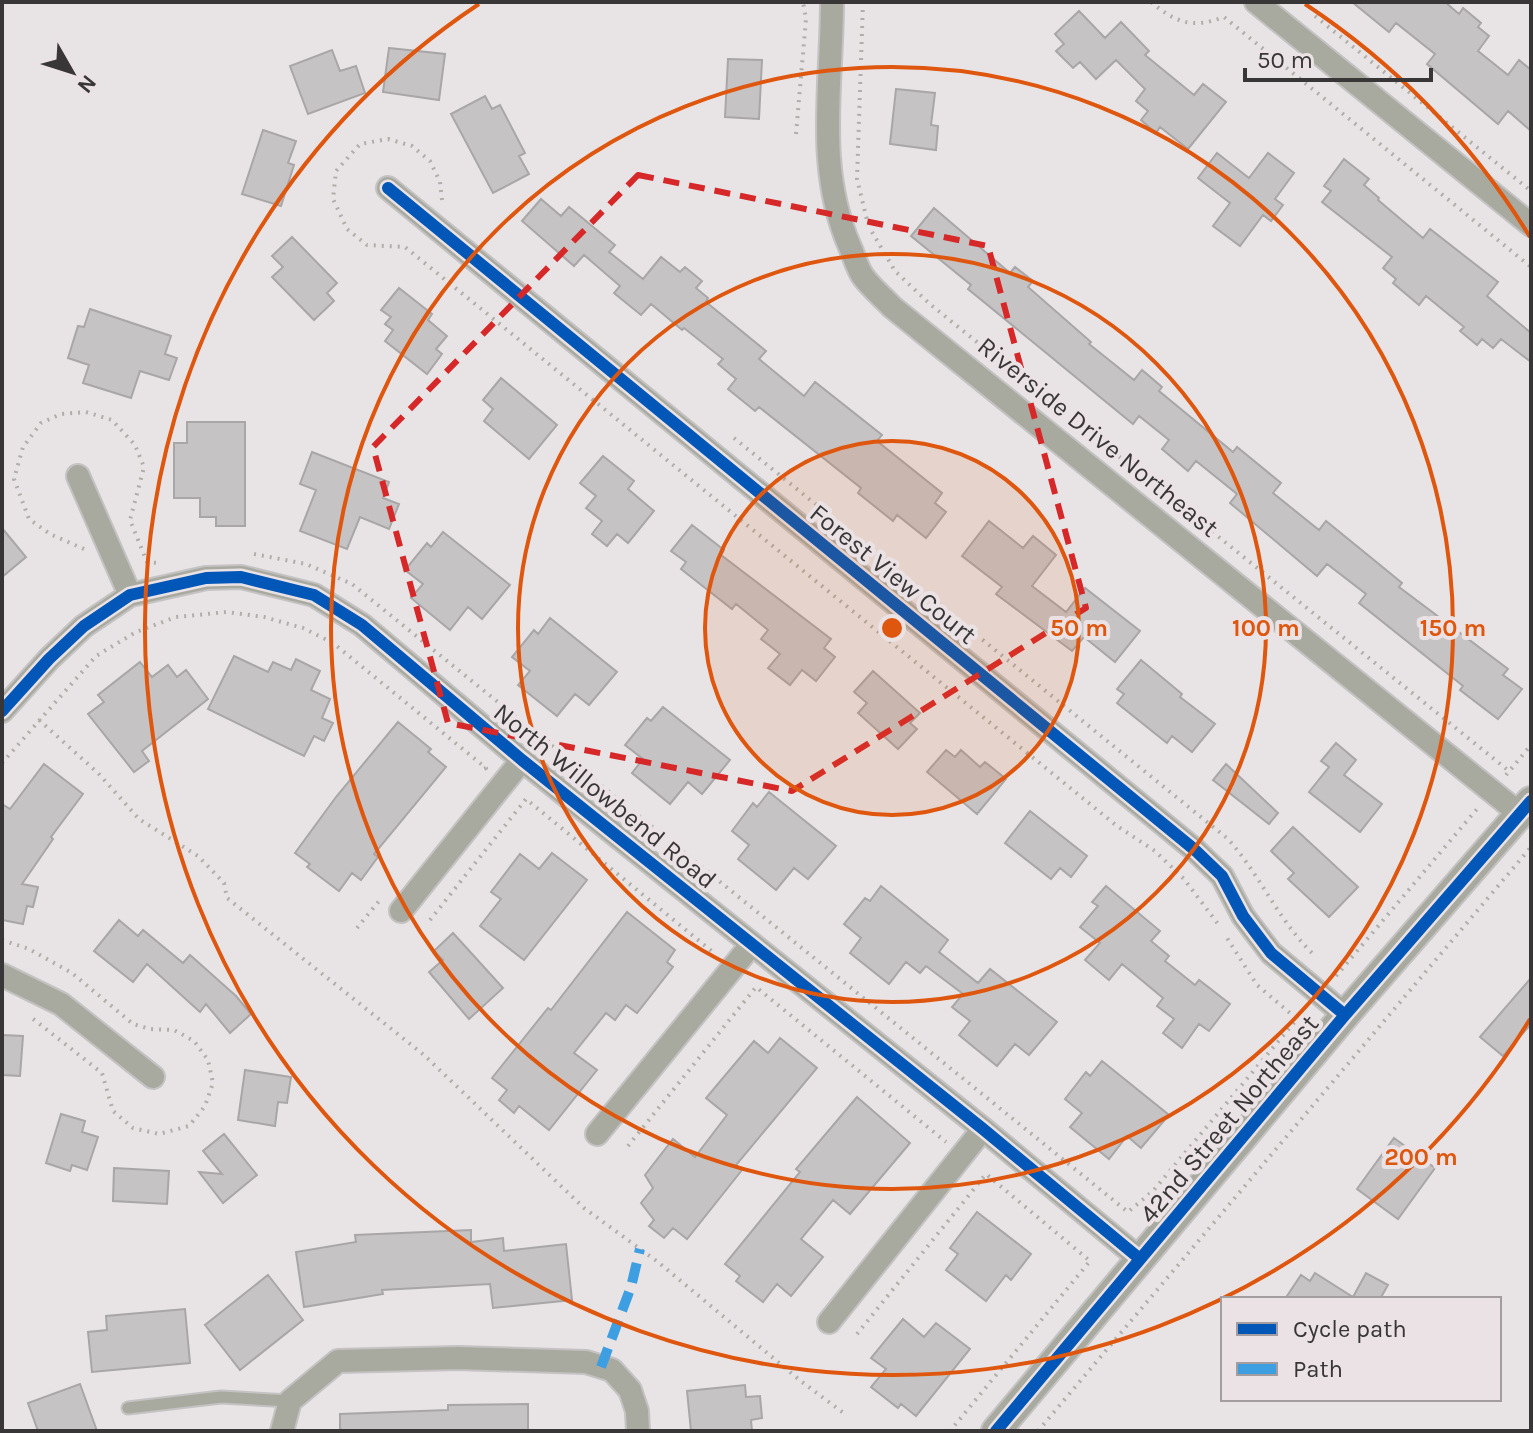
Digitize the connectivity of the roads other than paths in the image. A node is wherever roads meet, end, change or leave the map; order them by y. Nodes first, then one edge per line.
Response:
1 (832, 2) edge
2 (1256, 2) edge
3 (388, 188) dead end
4 (1531, 225) edge
5 (78, 476) dead end
6 (130, 595) junction
7 (5, 708) edge
8 (522, 760) junction
9 (1525, 807) edge
10 (401, 911) dead end
11 (752, 944) junction
12 (2, 975) edge
13 (1345, 1015) junction
14 (153, 1077) dead end
15 (983, 1129) junction
16 (597, 1134) dead end
17 (1140, 1259) junction
18 (829, 1322) dead end
19 (290, 1401) junction
20 (128, 1408) dead end
21 (282, 1431) edge
22 (638, 1431) edge
23 (996, 1431) edge

1 - 9 street, Riverside Drive Northeast
2 - 4 street
3 - 13 street, Forest View Court
5 - 6 street
6 - 7 street, North Willowbend Road
6 - 8 street, North Willowbend Road
8 - 10 street
8 - 11 street, North Willowbend Road
9 - 13 street, 42nd Street Northeast
11 - 15 street, North Willowbend Road
11 - 16 street
12 - 14 street
13 - 17 street, 42nd Street Northeast
15 - 17 street, North Willowbend Road
15 - 18 street
17 - 23 street, 42nd Street Northeast
19 - 20 lane
19 - 21 street
19 - 22 street

